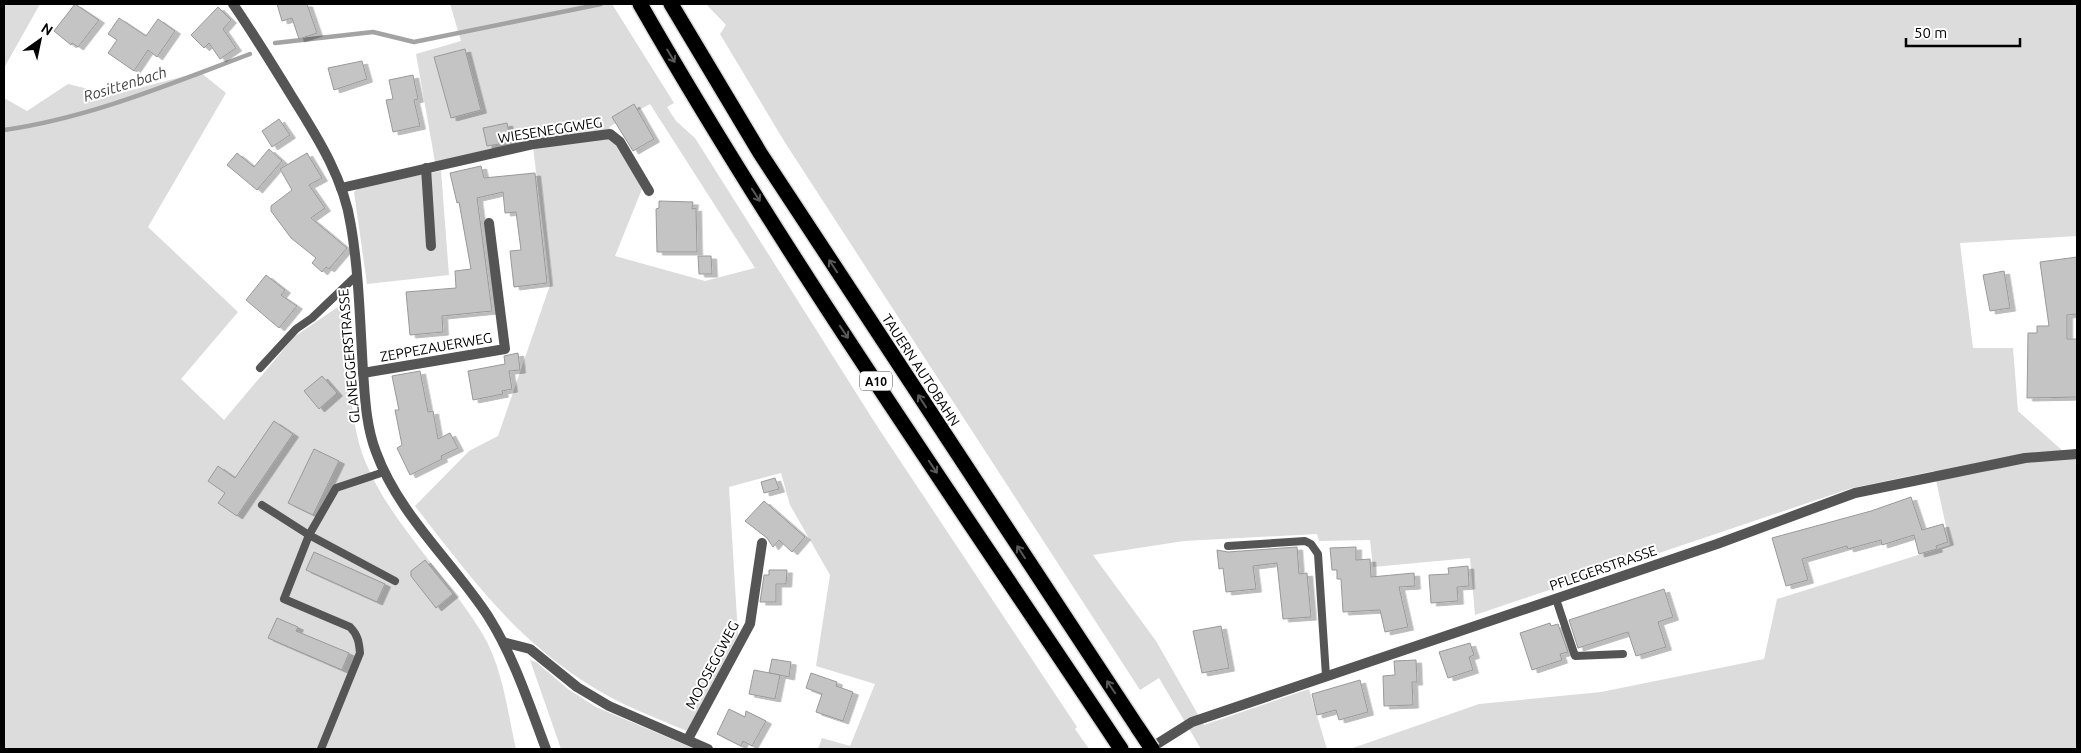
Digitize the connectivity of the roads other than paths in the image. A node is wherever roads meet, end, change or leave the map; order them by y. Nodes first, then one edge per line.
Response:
1 (232, 4) edge
2 (672, 5) edge
3 (643, 9) edge
4 (426, 168) junction
5 (341, 188) junction
6 (649, 191) dead end
7 (489, 223) dead end
8 (431, 246) dead end
9 (356, 276) junction
10 (260, 368) dead end
11 (363, 373) junction
12 (2077, 454) edge
13 (384, 472) junction
14 (262, 505) dead end
15 (309, 535) junction
16 (762, 543) dead end
17 (1228, 546) dead end
18 (395, 581) dead end
19 (1556, 599) junction
20 (503, 642) junction
21 (1623, 654) dead end
22 (1326, 676) junction
23 (688, 739) junction
24 (1118, 746) edge
25 (321, 749) edge
26 (546, 749) edge
27 (708, 749) edge
28 (1151, 749) edge

1 - 5 street, GLANEGGERSTRASSE
28 -> 2 highway, TAUERN AUTOBAHN / A10, bridge
3 -> 24 highway, A10
4 - 5 street, WIESENEGGWEG
4 - 6 street, WIESENEGGWEG
4 - 8 street
5 - 9 street, GLANEGGERSTRASSE
7 - 11 street, ZEPPEZAUERWEG
9 - 10 lane
9 - 11 street, GLANEGGERSTRASSE
11 - 13 street, GLANEGGERSTRASSE
12 - 19 street, PFLEGERSTRASSE
13 - 15 lane
13 - 20 street, GLANEGGERSTRASSE
14 - 15 lane
15 - 18 lane
15 - 25 lane
16 - 23 street, MOOSEGGWEG
17 - 22 lane
19 - 21 lane
19 - 22 street, PFLEGERSTRASSE
20 - 23 street
20 - 26 street, GLANEGGERSTRASSE
22 - 28 street, PFLEGERSTRASSE
23 - 27 street

